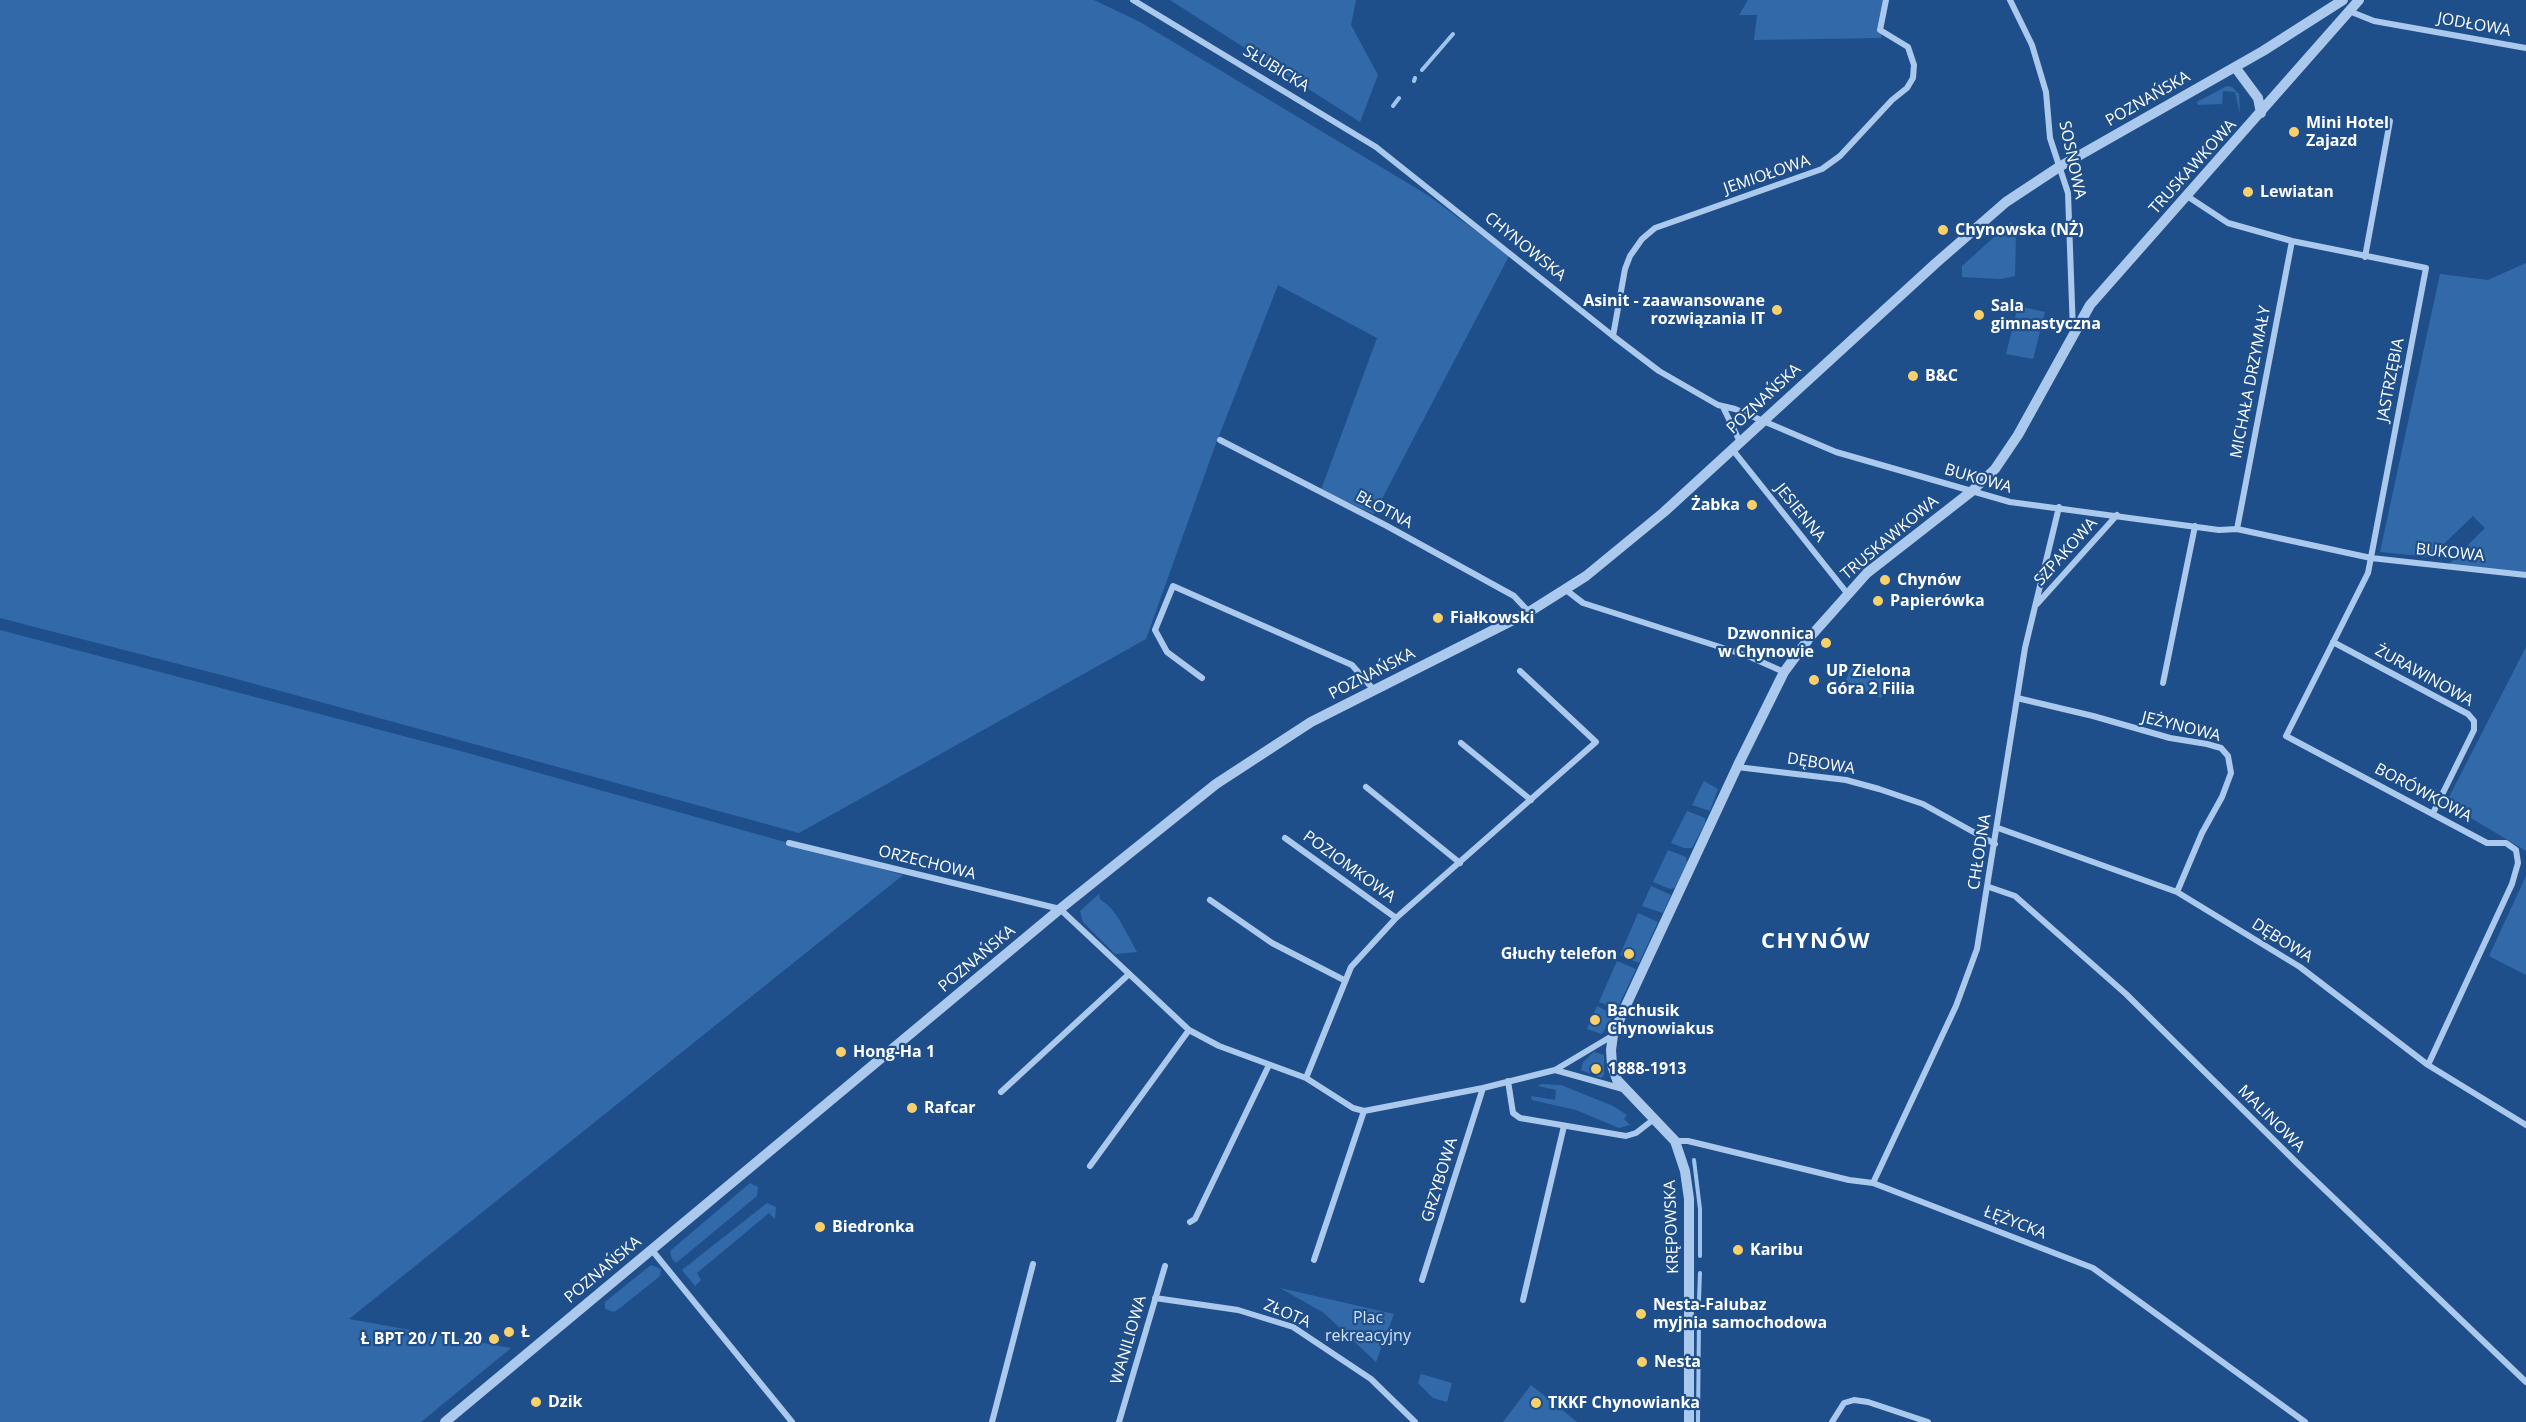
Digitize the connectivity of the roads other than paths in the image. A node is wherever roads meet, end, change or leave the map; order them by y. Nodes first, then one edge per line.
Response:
1 (1133, 0) edge
2 (1886, 0) edge
3 (2010, 0) edge
4 (2343, 0) edge
5 (2359, 0) edge
6 (2349, 11) junction
7 (2526, 48) edge
8 (2235, 67) junction
9 (2260, 113) junction
10 (2390, 121) dead end
11 (1401, 166) joint
12 (2059, 166) junction
13 (2187, 196) junction
14 (2292, 241) junction
15 (2365, 257) junction
16 (2073, 332) junction
17 (1613, 336) junction
18 (1723, 407) junction
19 (1763, 421) junction
20 (1220, 440) dead end
21 (1736, 446) junction
22 (1972, 491) junction
23 (2060, 507) junction
24 (2117, 515) junction
25 (2195, 526) junction
26 (2236, 529) junction
27 (2371, 558) junction
28 (2526, 575) edge
29 (1566, 590) junction
30 (1847, 593) junction
31 (2035, 606) junction
32 (1529, 612) junction
33 (2334, 642) junction
34 (1520, 671) dead end
35 (1784, 672) junction
36 (1202, 678) dead end
37 (2163, 683) dead end
38 (1373, 688) junction
39 (2017, 698) junction
40 (1461, 743) dead end
41 (1737, 767) junction
42 (1366, 787) dead end
43 (1531, 800) junction
44 (2433, 813) junction
45 (1998, 828) junction
46 (1285, 838) dead end
47 (789, 843) dead end
48 (1995, 844) junction
49 (1460, 863) junction
50 (1989, 887) junction
51 (2177, 892) junction
52 (1210, 900) dead end
53 (1060, 909) junction
54 (1396, 918) junction
55 (1128, 975) junction
56 (1344, 980) junction
57 (1189, 1030) junction
58 (1613, 1035) junction
59 (1269, 1065) junction
60 (2428, 1065) junction
61 (1555, 1070) junction
62 (1306, 1078) junction
63 (1508, 1081) junction
64 (1483, 1088) junction
65 (1623, 1089) junction
66 (1001, 1092) dead end
67 (1364, 1111) junction
68 (1654, 1119) junction
69 (2526, 1125) edge
70 (1564, 1126) junction
71 (1675, 1141) junction
72 (1090, 1166) dead end
73 (1873, 1183) junction
74 (1190, 1222) dead end
75 (651, 1249) junction
76 (1314, 1260) dead end
77 (1033, 1264) dead end
78 (1165, 1266) dead end
79 (1422, 1280) dead end
80 (1155, 1298) junction
81 (1523, 1300) dead end
82 (2526, 1382) edge
83 (445, 1422) edge
84 (792, 1422) edge
85 (992, 1422) edge
86 (1119, 1422) edge
87 (1415, 1422) edge
88 (1689, 1422) edge
89 (1832, 1422) edge
90 (1928, 1422) edge
91 (2305, 1422) edge

1 - 11 street, SŁUBICKA
2 - 17 street, JEMIOŁOWA
3 - 12 street, SOSNOWA
4 - 8 street, POZNAŃSKA
5 - 6 street, TRUSKAWKOWA
6 - 7 street, JODŁOWA
6 - 9 street, TRUSKAWKOWA
8 - 9 street
8 - 12 street, POZNAŃSKA
9 - 13 street, TRUSKAWKOWA
10 - 15 street
11 - 17 street, CHYNOWSKA
12 - 16 street, SOSNOWA
12 - 19 street, POZNAŃSKA
13 - 14 street, JASTRZĘBIA
13 - 16 street, TRUSKAWKOWA
14 - 15 street, JASTRZĘBIA
14 - 26 street, MICHAŁA DRZYMAŁY
15 - 27 street, JASTRZĘBIA
16 - 22 street, TRUSKAWKOWA
17 - 18 street, CHYNOWSKA
18 - 19 street, CHYNOWSKA
18 - 21 street
19 - 21 street, POZNAŃSKA
19 - 22 street, BUKOWA
20 - 32 street, BŁOTNA
21 - 29 street, POZNAŃSKA
21 - 30 street, JESIENNA
22 - 23 street, BUKOWA
22 - 30 street, TRUSKAWKOWA
23 - 24 street, BUKOWA
23 - 31 street, CHŁODNA
24 - 25 street, BUKOWA
24 - 31 street, SZPAKOWA
25 - 26 street, BUKOWA
25 - 37 street
26 - 27 street, BUKOWA
27 - 28 street, BUKOWA
27 - 33 street, BORÓWKOWA
29 - 32 street, POZNAŃSKA
29 - 35 street
30 - 35 street, TRUSKAWKOWA
31 - 39 street, CHŁODNA
32 - 38 street, POZNAŃSKA
33 - 44 street, ŻURAWINOWA
33 - 44 street, BORÓWKOWA
34 - 43 street, POZIOMKOWA
35 - 41 street, TRUSKAWKOWA
36 - 38 street
38 - 53 street, POZNAŃSKA
39 - 45 street, CHŁODNA
39 - 51 street, JEŻYNOWA
40 - 43 street
41 - 48 street, DĘBOWA
41 - 58 street, TRUSKAWKOWA
42 - 49 street
43 - 49 street, POZIOMKOWA
44 - 60 street, BORÓWKOWA
45 - 48 street, CHŁODNA
45 - 51 street, DĘBOWA
46 - 54 street, POZIOMKOWA
47 - 53 street, ORZECHOWA
48 - 50 street, CHŁODNA
49 - 54 street, POZIOMKOWA
50 - 73 street, CHŁODNA
50 - 82 street, MALINOWA
51 - 60 street, DĘBOWA
52 - 56 street
53 - 55 street
53 - 75 street, POZNAŃSKA
54 - 56 street, POZIOMKOWA
55 - 57 street
55 - 66 street
56 - 62 street, POZIOMKOWA
57 - 59 street
57 - 72 street
58 - 61 street
58 - 65 street, TRUSKAWKOWA
59 - 62 street
59 - 74 street
60 - 69 street, DĘBOWA
61 - 63 street
61 - 65 street, TRUSKAWKOWA
62 - 67 street
63 - 64 street
63 - 70 street
64 - 67 street
64 - 79 street, GRZYBOWA
65 - 68 street, TRUSKAWKOWA
67 - 76 street
68 - 70 street
68 - 71 street, TRUSKAWKOWA
70 - 81 street
71 - 73 street, ŁĘŻYCKA
71 - 88 street, KRĘPOWSKA
73 - 91 street, ŁĘŻYCKA
75 - 83 street, POZNAŃSKA
75 - 84 street
77 - 85 street
78 - 80 street, WANILIOWA
80 - 86 street, WANILIOWA
80 - 87 street, ZŁOTA
89 - 90 street

